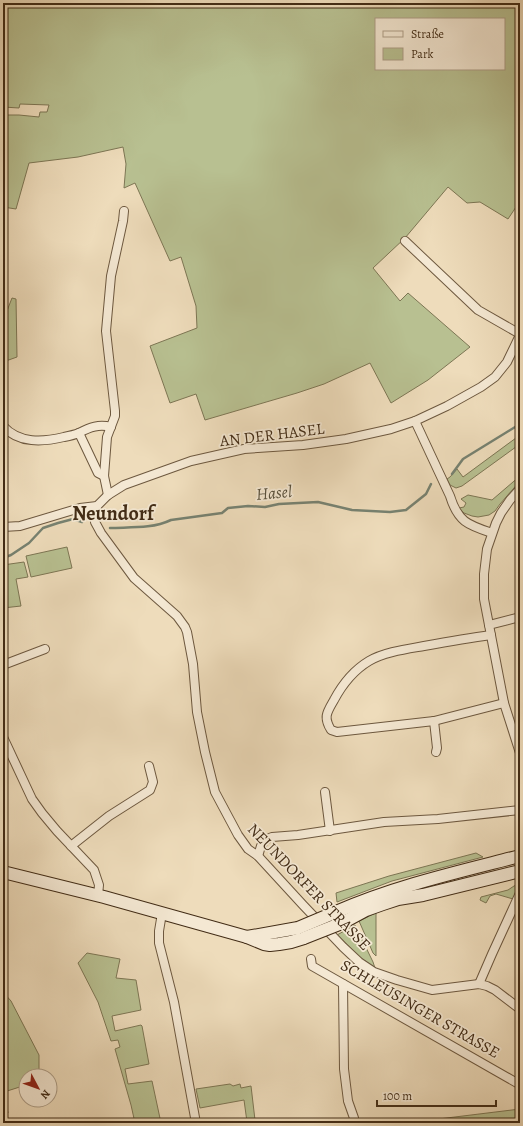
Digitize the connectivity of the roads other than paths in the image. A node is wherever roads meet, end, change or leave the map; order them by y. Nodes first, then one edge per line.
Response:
1 (124, 211) dead end
2 (405, 241) dead end
3 (520, 335) edge
4 (415, 421) junction
5 (3, 426) edge
6 (111, 427) junction
7 (79, 433) junction
8 (104, 476) junction
9 (520, 489) edge
10 (108, 495) junction
11 (97, 506) junction
12 (3, 527) edge
13 (492, 533) junction
14 (520, 617) edge
15 (489, 625) junction
16 (491, 635) junction
17 (45, 649) dead end
18 (3, 665) edge
19 (504, 703) junction
20 (434, 721) junction
21 (3, 737) edge
22 (517, 737) edge
23 (436, 752) dead end
24 (520, 753) edge
25 (149, 766) dead end
26 (325, 792) dead end
27 (520, 810) edge
28 (330, 831) junction
29 (71, 846) junction
30 (258, 856) junction
31 (520, 856) edge
32 (3, 872) edge
33 (518, 872) edge
34 (520, 893) edge
35 (98, 895) junction
36 (162, 913) junction
37 (339, 918) junction
38 (311, 958) dead end
39 (343, 984) junction
40 (480, 984) junction
41 (520, 1009) edge
42 (520, 1019) edge
43 (520, 1032) edge
44 (520, 1083) edge
45 (354, 1118) dead end
46 (196, 1123) edge

1 - 6 street
2 - 3 street
3 - 4 street, AN DER HASEL
4 - 10 street, AN DER HASEL
4 - 13 street
5 - 7 street
6 - 7 street
6 - 8 street
7 - 8 street
8 - 10 street
9 - 13 street
10 - 11 street, AN DER HASEL
11 - 12 street
11 - 30 street, NEUNDORFER STRASSE
13 - 15 street
14 - 15 street
15 - 16 street
16 - 19 street
16 - 20 street
17 - 18 street
19 - 20 street
19 - 22 street
20 - 23 street
21 - 29 street
22 - 24 street
25 - 29 street
26 - 28 street
27 - 28 street
28 - 30 street
29 - 35 street
30 - 40 street, NEUNDORFER STRASSE
31 - 37 main road
32 - 35 main road
33 - 37 main road
34 - 40 street
35 - 36 main road
36 - 37 main road, bridge
36 - 46 street
38 - 39 street, SCHLEUSINGER STRASSE
39 - 44 street, SCHLEUSINGER STRASSE
39 - 45 street
40 - 41 street
42 - 43 street

